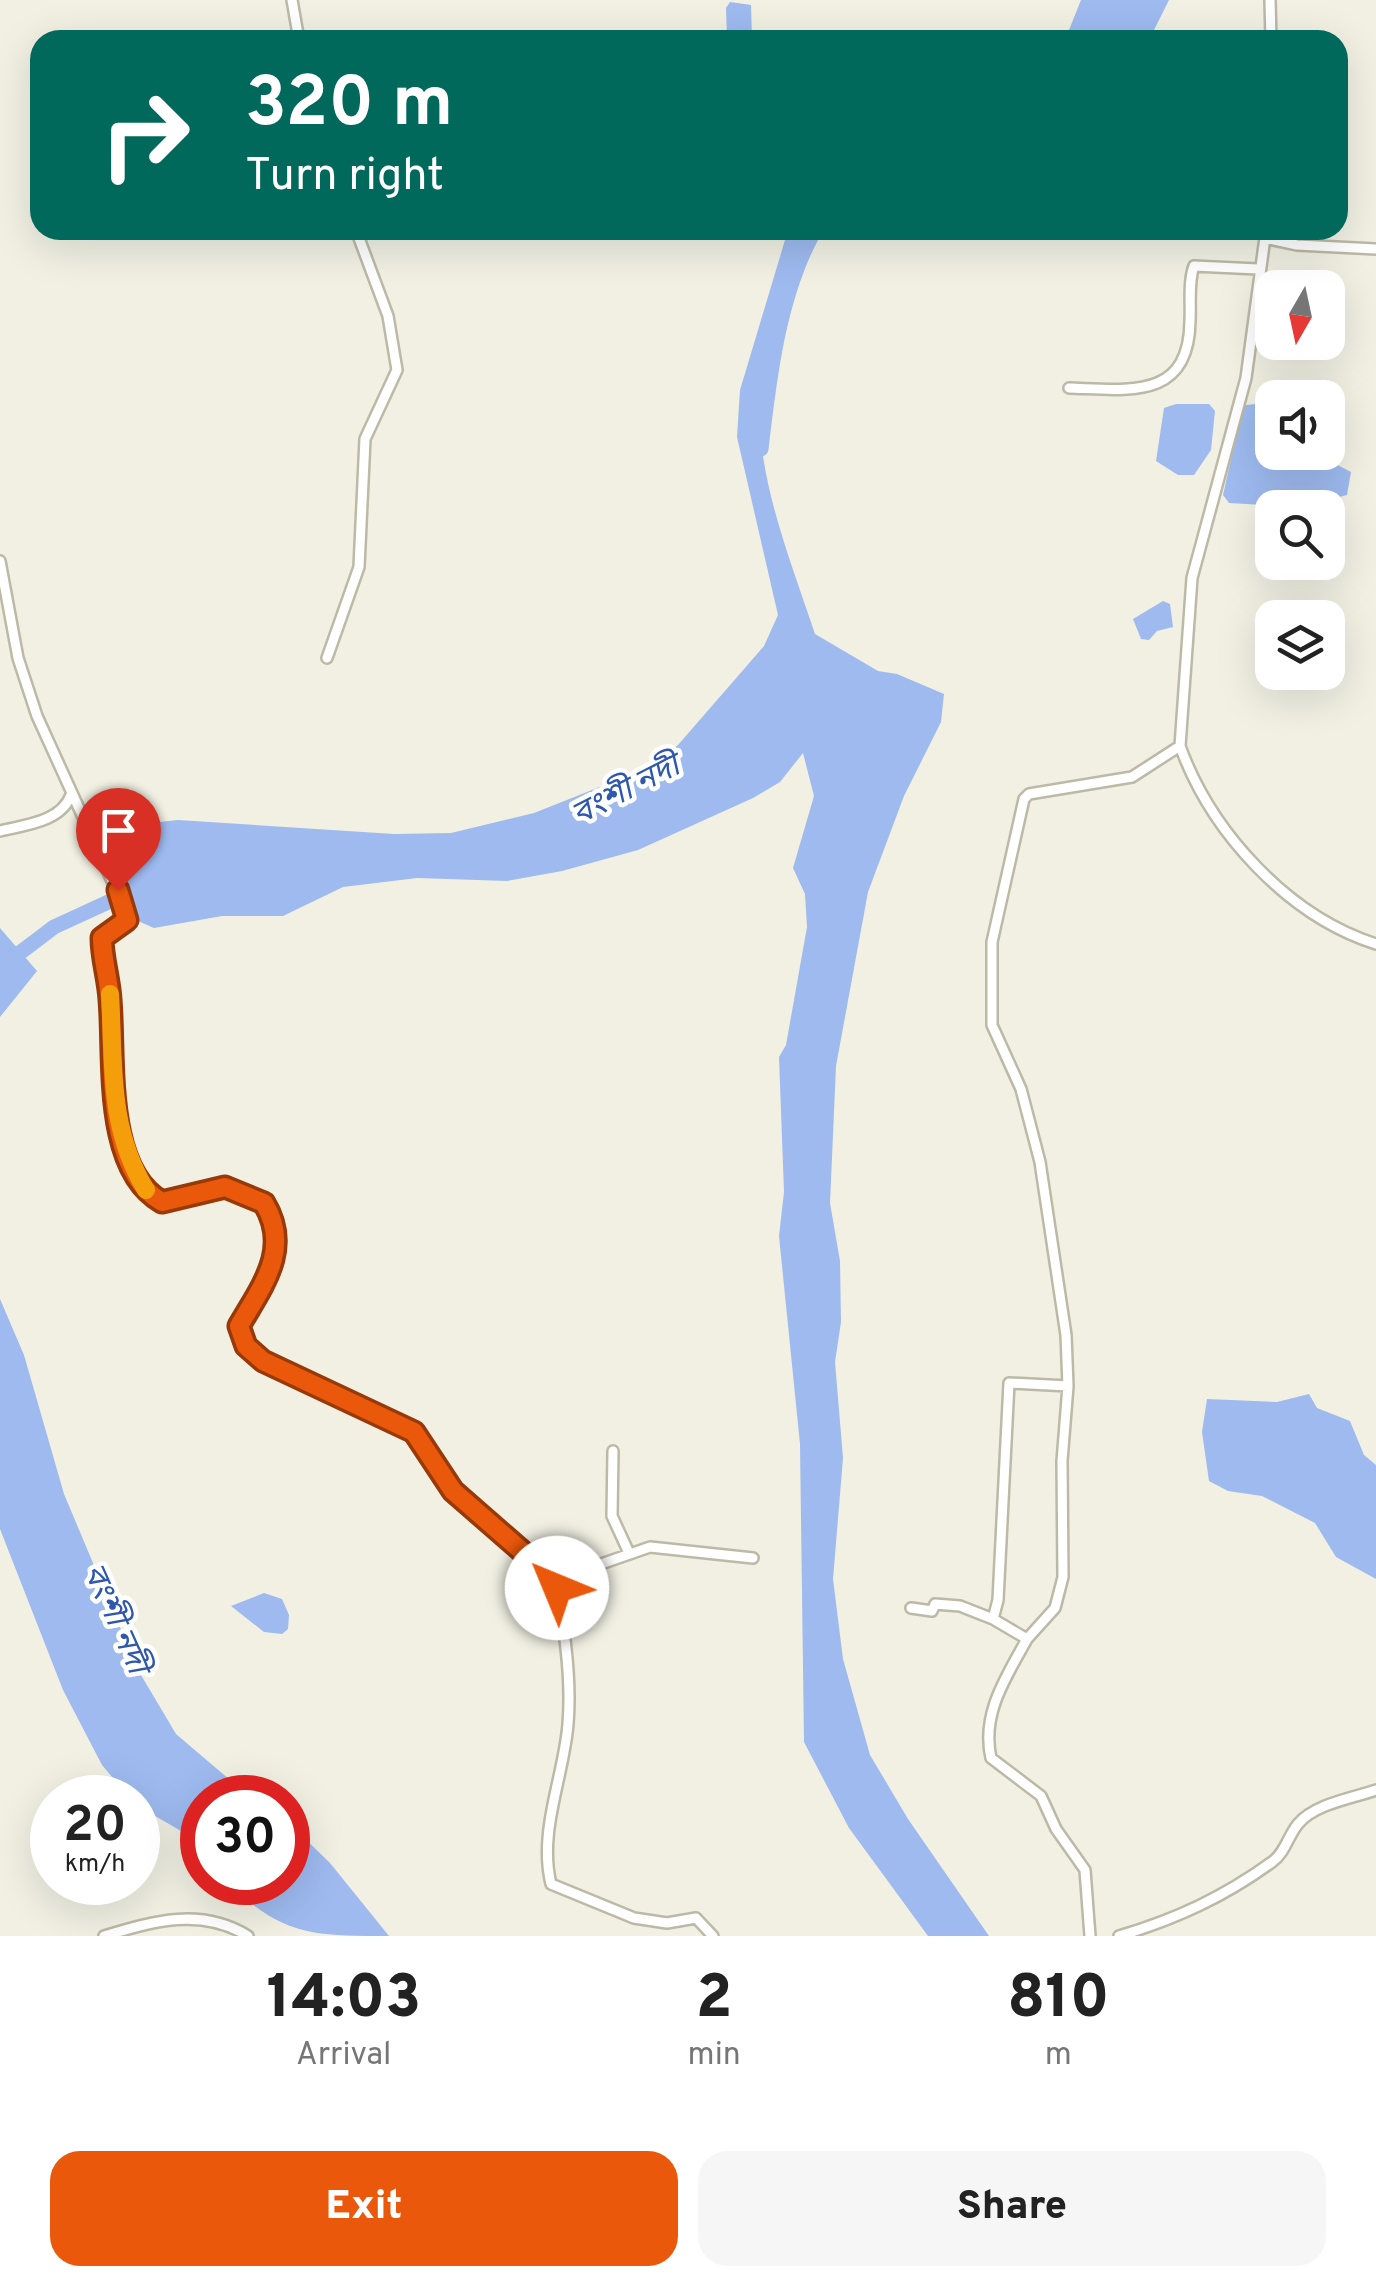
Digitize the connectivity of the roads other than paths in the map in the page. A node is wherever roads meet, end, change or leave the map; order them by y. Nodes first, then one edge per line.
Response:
1 (292, 0) edge
2 (1270, 0) edge
3 (297, 30) edge
4 (1271, 30) edge
5 (360, 240) edge
6 (1264, 240) edge
7 (1282, 240) edge
8 (1376, 249) edge
9 (1258, 269) junction
10 (1069, 388) dead end
11 (0, 561) edge
12 (326, 658) dead end
13 (1180, 746) junction
14 (71, 795) junction
15 (0, 831) edge
16 (1376, 944) edge
17 (1068, 1386) junction
18 (613, 1451) dead end
19 (630, 1553) junction
20 (754, 1558) dead end
21 (555, 1580) junction
22 (911, 1608) dead end
23 (993, 1619) junction
24 (1028, 1639) junction
25 (1376, 1790) edge
26 (104, 1936) edge
27 (248, 1936) edge
28 (714, 1936) edge
29 (1090, 1936) edge
30 (1118, 1936) edge

1 - 3 street
2 - 4 street
5 - 12 street
6 - 9 street
7 - 8 street
9 - 10 street
9 - 13 street
11 - 14 street
13 - 16 street
13 - 17 street
14 - 15 street
14 - 21 street
17 - 23 street
17 - 24 street
18 - 19 street
19 - 20 street
19 - 21 street
21 - 28 street
22 - 23 street
23 - 24 street
24 - 29 street
25 - 30 street
26 - 27 street

